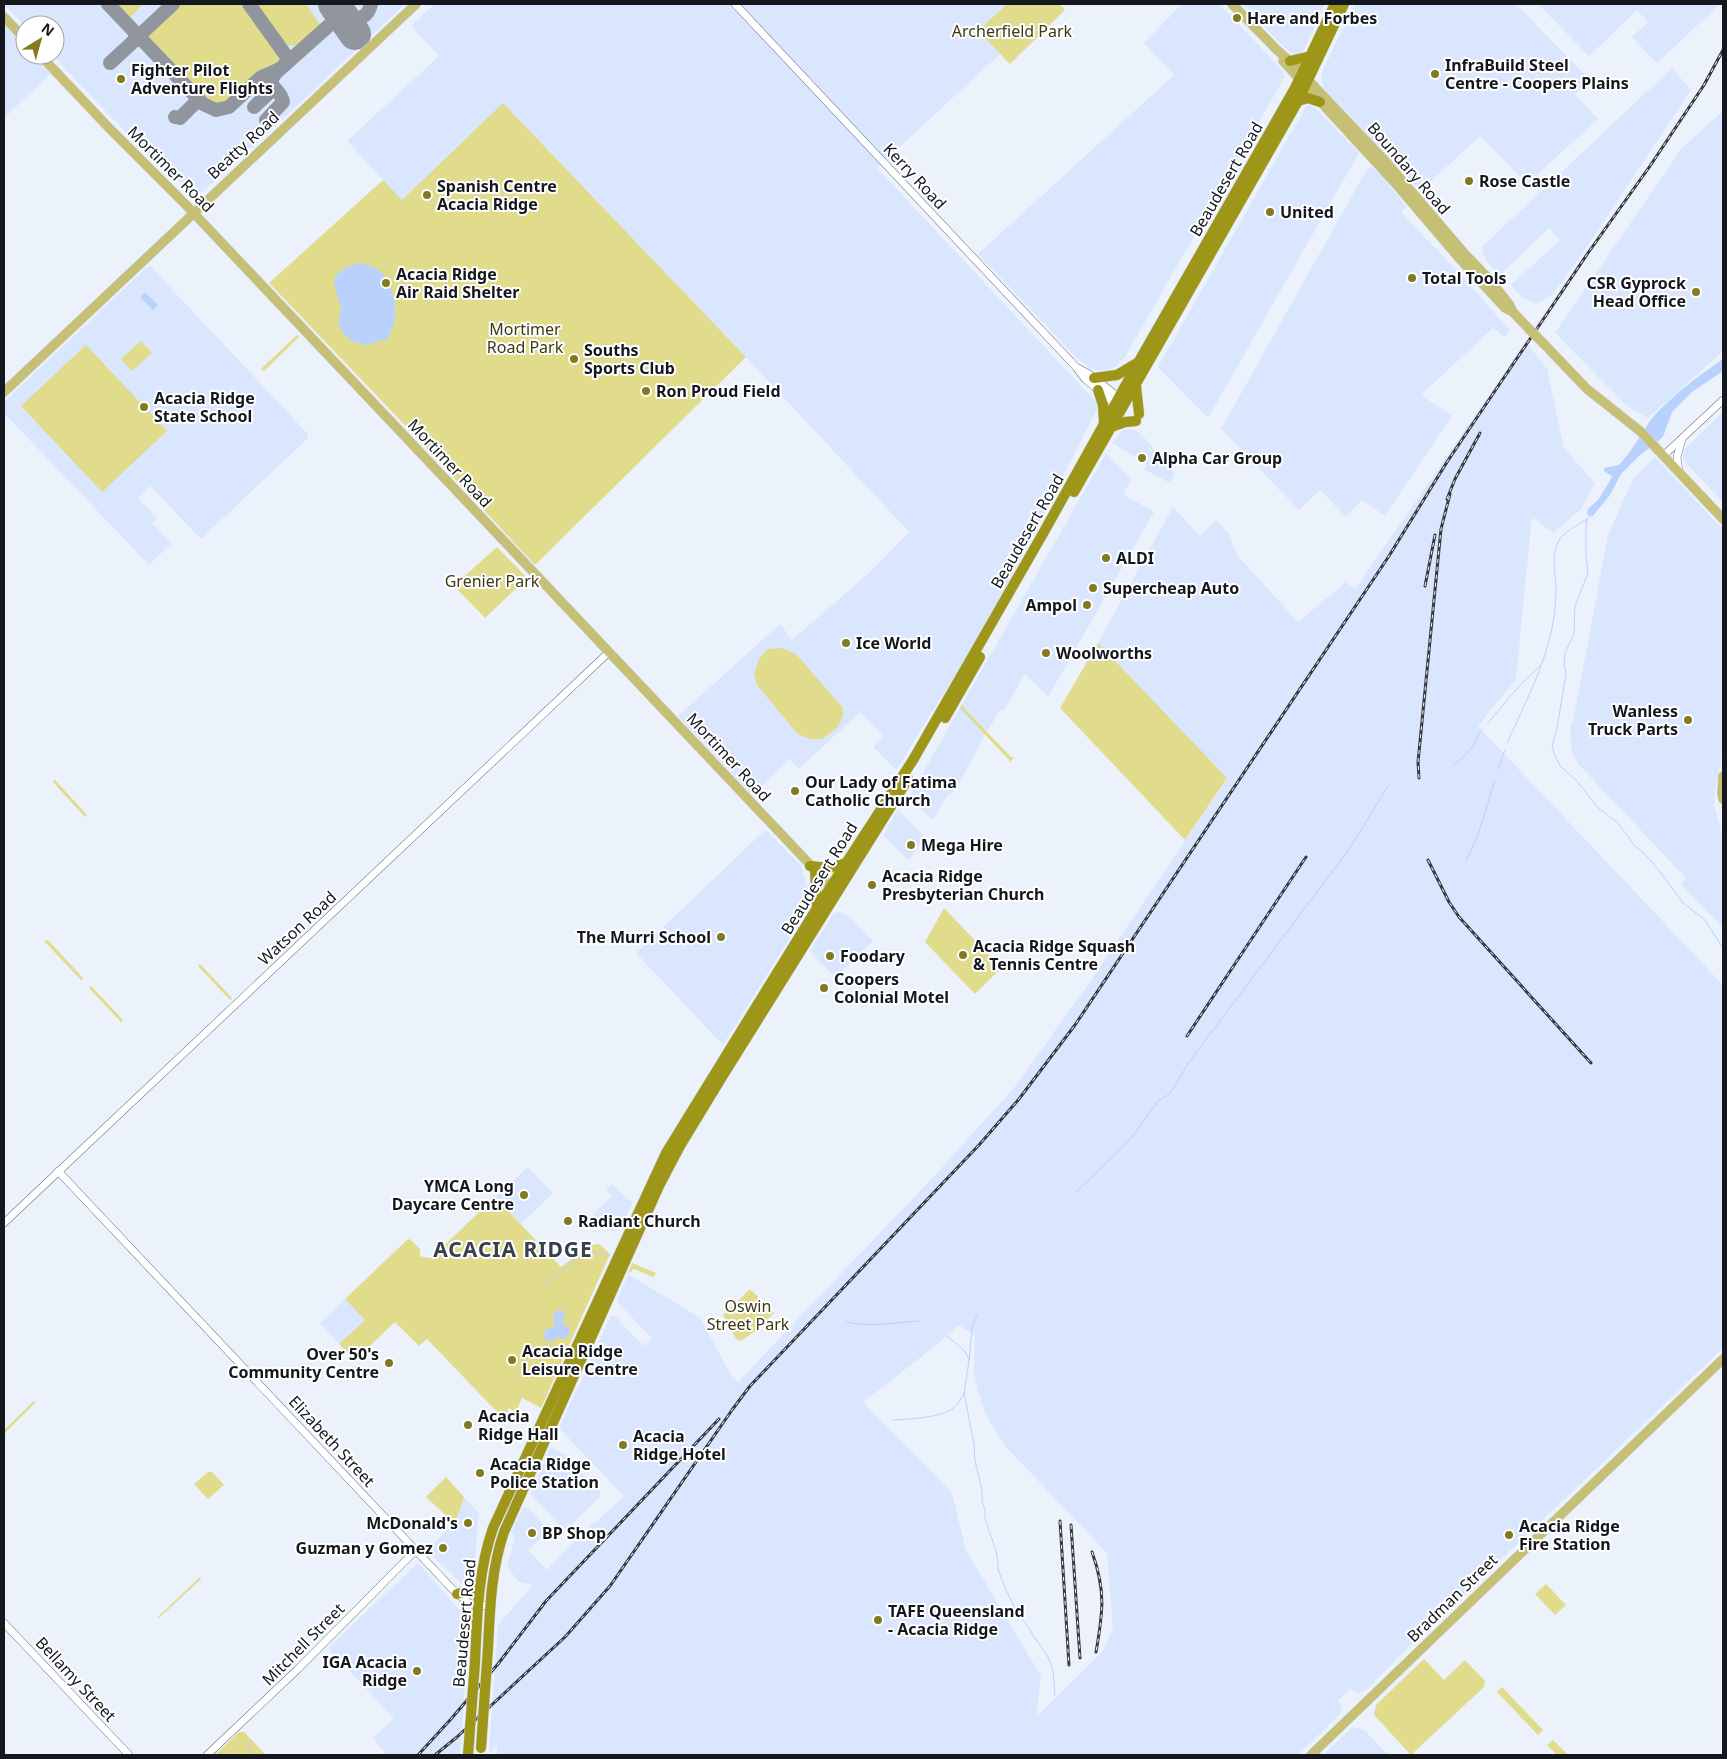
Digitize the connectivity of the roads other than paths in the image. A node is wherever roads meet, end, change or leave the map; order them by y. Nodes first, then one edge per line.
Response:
1 (416, 4) edge
2 (735, 4) edge
3 (1232, 4) edge
4 (1335, 4) edge
5 (1344, 4) edge
6 (4, 17) edge
7 (15, 29) edge
8 (1276, 49) junction
9 (1311, 56) junction
10 (1290, 60) junction
11 (49, 65) edge
12 (1304, 80) junction
13 (1298, 101) junction
14 (1320, 102) junction
15 (194, 213) junction
16 (1513, 312) junction
17 (1138, 363) junction
18 (1076, 367) junction
19 (1094, 378) junction
20 (1136, 385) junction
21 (1098, 390) junction
22 (4, 392) edge
23 (1723, 400) edge
24 (1120, 403) junction
25 (1108, 425) junction
26 (1682, 439) junction
27 (1663, 456) junction
28 (1679, 472) junction
29 (1723, 519) edge
30 (609, 652) junction
31 (1723, 776) edge
32 (1723, 799) edge
33 (846, 863) junction
34 (813, 868) junction
35 (834, 890) junction
36 (817, 908) junction
37 (58, 1172) junction
38 (4, 1223) edge
39 (1723, 1359) edge
40 (416, 1550) junction
41 (479, 1588) junction
42 (457, 1594) junction
43 (478, 1606) junction
44 (490, 1606) junction
45 (4, 1622) edge
46 (481, 1752) edge
47 (129, 1755) edge
48 (207, 1755) edge
49 (468, 1755) edge
50 (1311, 1755) edge

1 - 15 main road, Beatty Road
2 - 18 street, Kerry Road
3 - 8 main road, Boundary Road
4 - 9 highway, Beaudesert Road
5 - 12 highway, Beaudesert Road
6 - 7 main road
8 - 10 main road, Boundary Road
8 - 12 main road, Boundary Road
9 - 10 highway
9 - 12 highway, Beaudesert Road
10 - 12 main road, Boundary Road
11 - 15 main road, Mortimer Road
12 - 13 highway, Beaudesert Road
12 - 14 main road, Boundary Road
12 - 16 main road, Boundary Road
12 - 17 highway, Beaudesert Road
13 - 14 highway
13 - 20 highway, Beaudesert Road
14 - 16 main road, Boundary Road
15 - 22 main road, Beatty Road
15 - 30 main road, Mortimer Road
16 - 27 main road, Boundary Road, bridge
17 - 19 highway
17 - 24 highway, Beaudesert Road
18 - 19 street, Kerry Road
18 - 21 street, Kerry Road
19 - 24 street, Kerry Road
20 - 24 highway, Beaudesert Road
20 - 25 highway
21 - 24 street, Kerry Road
21 - 25 highway
23 - 26 street
24 - 25 highway, Beaudesert Road
25 - 33 highway, Beaudesert Road
25 - 35 highway, Beaudesert Road
26 - 27 street
26 - 28 street
27 - 28 main road, Boundary Road
28 - 29 main road, Boundary Road
30 - 34 main road, Mortimer Road
30 - 37 street, Watson Road
31 - 32 main road
33 - 34 highway
33 - 35 highway, Beaudesert Road
34 - 35 main road, Mortimer Road
34 - 36 highway
35 - 36 highway, Beaudesert Road
35 - 44 highway, Beaudesert Road
36 - 41 highway, Beaudesert Road
37 - 38 street, Watson Road
37 - 40 street, Elizabeth Street
39 - 50 main road, Bradman Street
40 - 42 street, Elizabeth Street
40 - 48 street, Mitchell Street
41 - 42 highway
41 - 43 highway, Beaudesert Road
42 - 43 street, Elizabeth Street
43 - 44 street, Elizabeth Street
43 - 49 highway, Beaudesert Road, bridge
44 - 46 highway, Beaudesert Road, bridge
45 - 47 street, Bellamy Street

